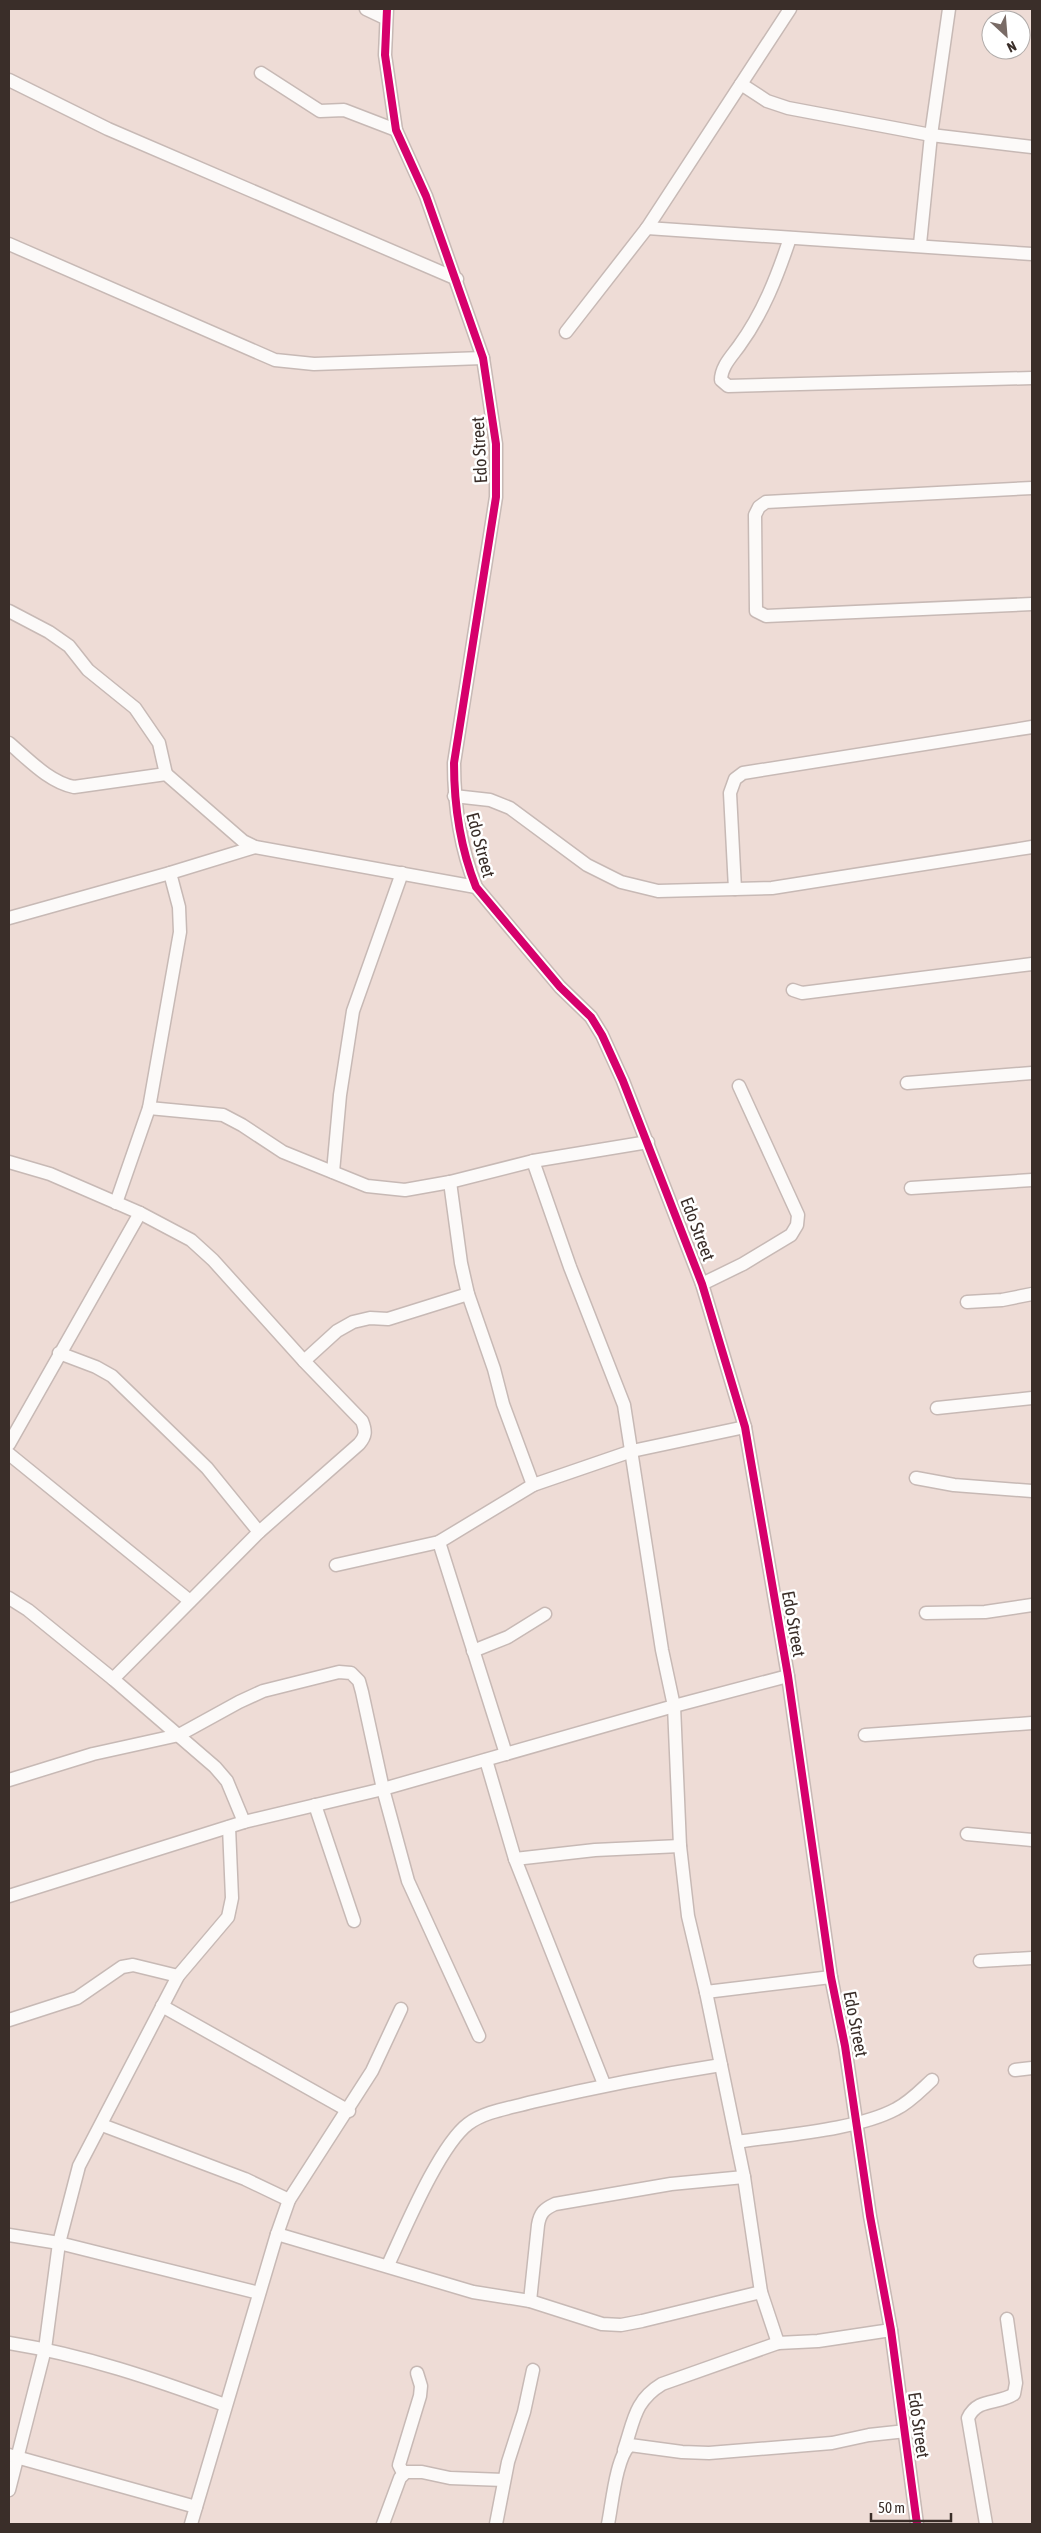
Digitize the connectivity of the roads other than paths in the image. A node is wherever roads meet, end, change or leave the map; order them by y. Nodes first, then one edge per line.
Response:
1 (366, 9) edge
2 (790, 9) edge
3 (949, 9) edge
4 (386, 14) edge
5 (261, 73) dead end
6 (9, 80) edge
7 (741, 84) junction
8 (396, 130) junction
9 (931, 135) junction
10 (1032, 146) edge
11 (647, 228) junction
12 (790, 238) junction
13 (9, 244) edge
14 (920, 244) junction
15 (1032, 254) edge
16 (457, 279) junction
17 (566, 332) dead end
18 (483, 358) junction
19 (1032, 378) edge
20 (1032, 488) edge
21 (1032, 604) edge
22 (9, 611) edge
23 (1032, 727) edge
24 (9, 743) edge
25 (166, 774) junction
26 (454, 796) junction
27 (1032, 846) edge
28 (255, 847) junction
29 (170, 873) junction
30 (402, 873) junction
31 (476, 888) junction
32 (736, 889) junction
33 (9, 918) edge
34 (1032, 964) edge
35 (793, 990) dead end
36 (1032, 1073) edge
37 (907, 1083) dead end
38 (739, 1086) dead end
39 (149, 1108) junction
40 (648, 1142) junction
41 (533, 1161) junction
42 (9, 1162) edge
43 (333, 1172) junction
44 (1032, 1180) edge
45 (450, 1182) junction
46 (911, 1188) dead end
47 (116, 1203) junction
48 (140, 1213) junction
49 (702, 1284) junction
50 (468, 1294) junction
51 (1032, 1294) edge
52 (967, 1302) dead end
53 (59, 1353) junction
54 (304, 1361) junction
55 (1032, 1398) edge
56 (937, 1408) dead end
57 (745, 1427) junction
58 (9, 1444) edge
59 (632, 1451) junction
60 (9, 1454) edge
61 (916, 1478) dead end
62 (533, 1485) junction
63 (1032, 1491) edge
64 (259, 1532) junction
65 (439, 1542) junction
66 (336, 1565) dead end
67 (9, 1598) edge
68 (190, 1602) junction
69 (1032, 1605) edge
70 (926, 1613) dead end
71 (544, 1614) dead end
72 (473, 1651) junction
73 (788, 1676) junction
74 (113, 1679) junction
75 (674, 1706) junction
76 (1032, 1723) edge
77 (866, 1734) dead end
78 (179, 1735) junction
79 (506, 1754) junction
80 (486, 1760) junction
81 (9, 1780) edge
82 (383, 1789) junction
83 (315, 1805) junction
84 (244, 1822) junction
85 (229, 1827) junction
86 (967, 1834) dead end
87 (1032, 1840) edge
88 (680, 1846) junction
89 (515, 1859) junction
90 (9, 1896) edge
91 (354, 1922) dead end
92 (1032, 1958) edge
93 (980, 1961) dead end
94 (178, 1976) junction
95 (831, 1977) junction
96 (706, 1992) junction
97 (162, 2006) junction
98 (401, 2009) dead end
99 (9, 2020) edge
100 (479, 2036) dead end
101 (721, 2065) junction
102 (1032, 2068) edge
103 (1015, 2070) dead end
104 (932, 2080) dead end
105 (604, 2084) junction
106 (349, 2111) junction
107 (856, 2124) junction
108 (102, 2125) junction
109 (737, 2142) junction
110 (744, 2177) junction
111 (289, 2200) junction
112 (277, 2234) junction
113 (9, 2235) edge
114 (59, 2243) junction
115 (388, 2265) junction
116 (761, 2292) junction
117 (259, 2293) junction
118 (530, 2301) junction
119 (1007, 2319) dead end
120 (891, 2330) junction
121 (9, 2343) edge
122 (778, 2343) junction
123 (45, 2349) junction
124 (533, 2370) dead end
125 (417, 2373) dead end
126 (225, 2405) junction
127 (906, 2431) junction
128 (624, 2450) junction
129 (14, 2456) edge
130 (403, 2473) junction
131 (504, 2480) junction
132 (9, 2490) edge
133 (196, 2507) junction
134 (192, 2524) edge
135 (384, 2524) edge
136 (496, 2524) edge
137 (608, 2524) edge
138 (917, 2524) edge
139 (986, 2524) edge

1 - 4 street
2 - 7 street
3 - 9 street
4 - 8 street, Edo Street
5 - 8 street
6 - 16 street
7 - 9 street
7 - 11 street
8 - 16 street, Edo Street
9 - 10 street
9 - 14 street
11 - 12 street
11 - 17 street
12 - 14 street
12 - 19 street
13 - 18 street
14 - 15 street
16 - 18 street, Edo Street
18 - 26 street, Edo Street
20 - 21 street
22 - 25 street
23 - 32 street
24 - 25 street
25 - 28 street
26 - 31 street, Edo Street
26 - 32 street
27 - 32 street
28 - 29 street
28 - 30 street
29 - 33 street
29 - 39 street
30 - 31 street
30 - 43 street
31 - 40 street, Edo Street
34 - 35 street
36 - 37 street
38 - 49 street
39 - 43 street
39 - 47 street
40 - 41 street
40 - 49 street, Edo Street
41 - 45 street
41 - 59 street
42 - 47 street
43 - 45 street
44 - 46 street
45 - 50 street
47 - 48 street
48 - 53 street
48 - 54 street
49 - 57 street, Edo Street
50 - 54 street
50 - 62 street
51 - 52 street
53 - 58 street
53 - 64 street
54 - 64 street
55 - 56 street
57 - 59 street
57 - 73 street, Edo Street
59 - 62 street
59 - 75 street
60 - 68 street
61 - 63 street
62 - 65 street
64 - 68 street
65 - 66 street
65 - 72 street
67 - 74 street
68 - 74 street
69 - 70 street
71 - 72 street
72 - 79 street
73 - 75 street
73 - 95 street, Edo Street
74 - 78 street
75 - 79 street
75 - 88 street
76 - 77 street
78 - 81 street
78 - 82 street
78 - 84 street
79 - 80 street
80 - 82 street
80 - 89 street
82 - 83 street
82 - 100 street
83 - 84 street
83 - 91 street
84 - 85 street
85 - 90 street
85 - 94 street
86 - 87 street
88 - 89 street
88 - 96 street
89 - 105 street
92 - 93 street
94 - 97 street
94 - 99 street
95 - 96 street
95 - 107 street, Edo Street
96 - 101 street
97 - 106 street
97 - 108 street
98 - 106 street
101 - 105 street
101 - 109 street
102 - 103 street
104 - 107 street
105 - 115 street
106 - 111 street
107 - 109 street
107 - 120 street, Edo Street
108 - 111 street
108 - 114 street
109 - 110 street
110 - 116 street
110 - 118 street
111 - 112 street
112 - 115 street
112 - 117 street
113 - 114 street
114 - 117 street
114 - 123 street
115 - 118 street
116 - 118 street
116 - 122 street
117 - 126 street
119 - 139 street
120 - 122 street
120 - 127 street, Edo Street
121 - 123 street
122 - 128 street
123 - 126 street
123 - 129 street
124 - 131 street
125 - 130 street
126 - 133 street
127 - 128 street
127 - 138 street, Edo Street
128 - 137 street
129 - 132 street
129 - 133 street
130 - 131 street
130 - 135 street
131 - 136 street
133 - 134 street

